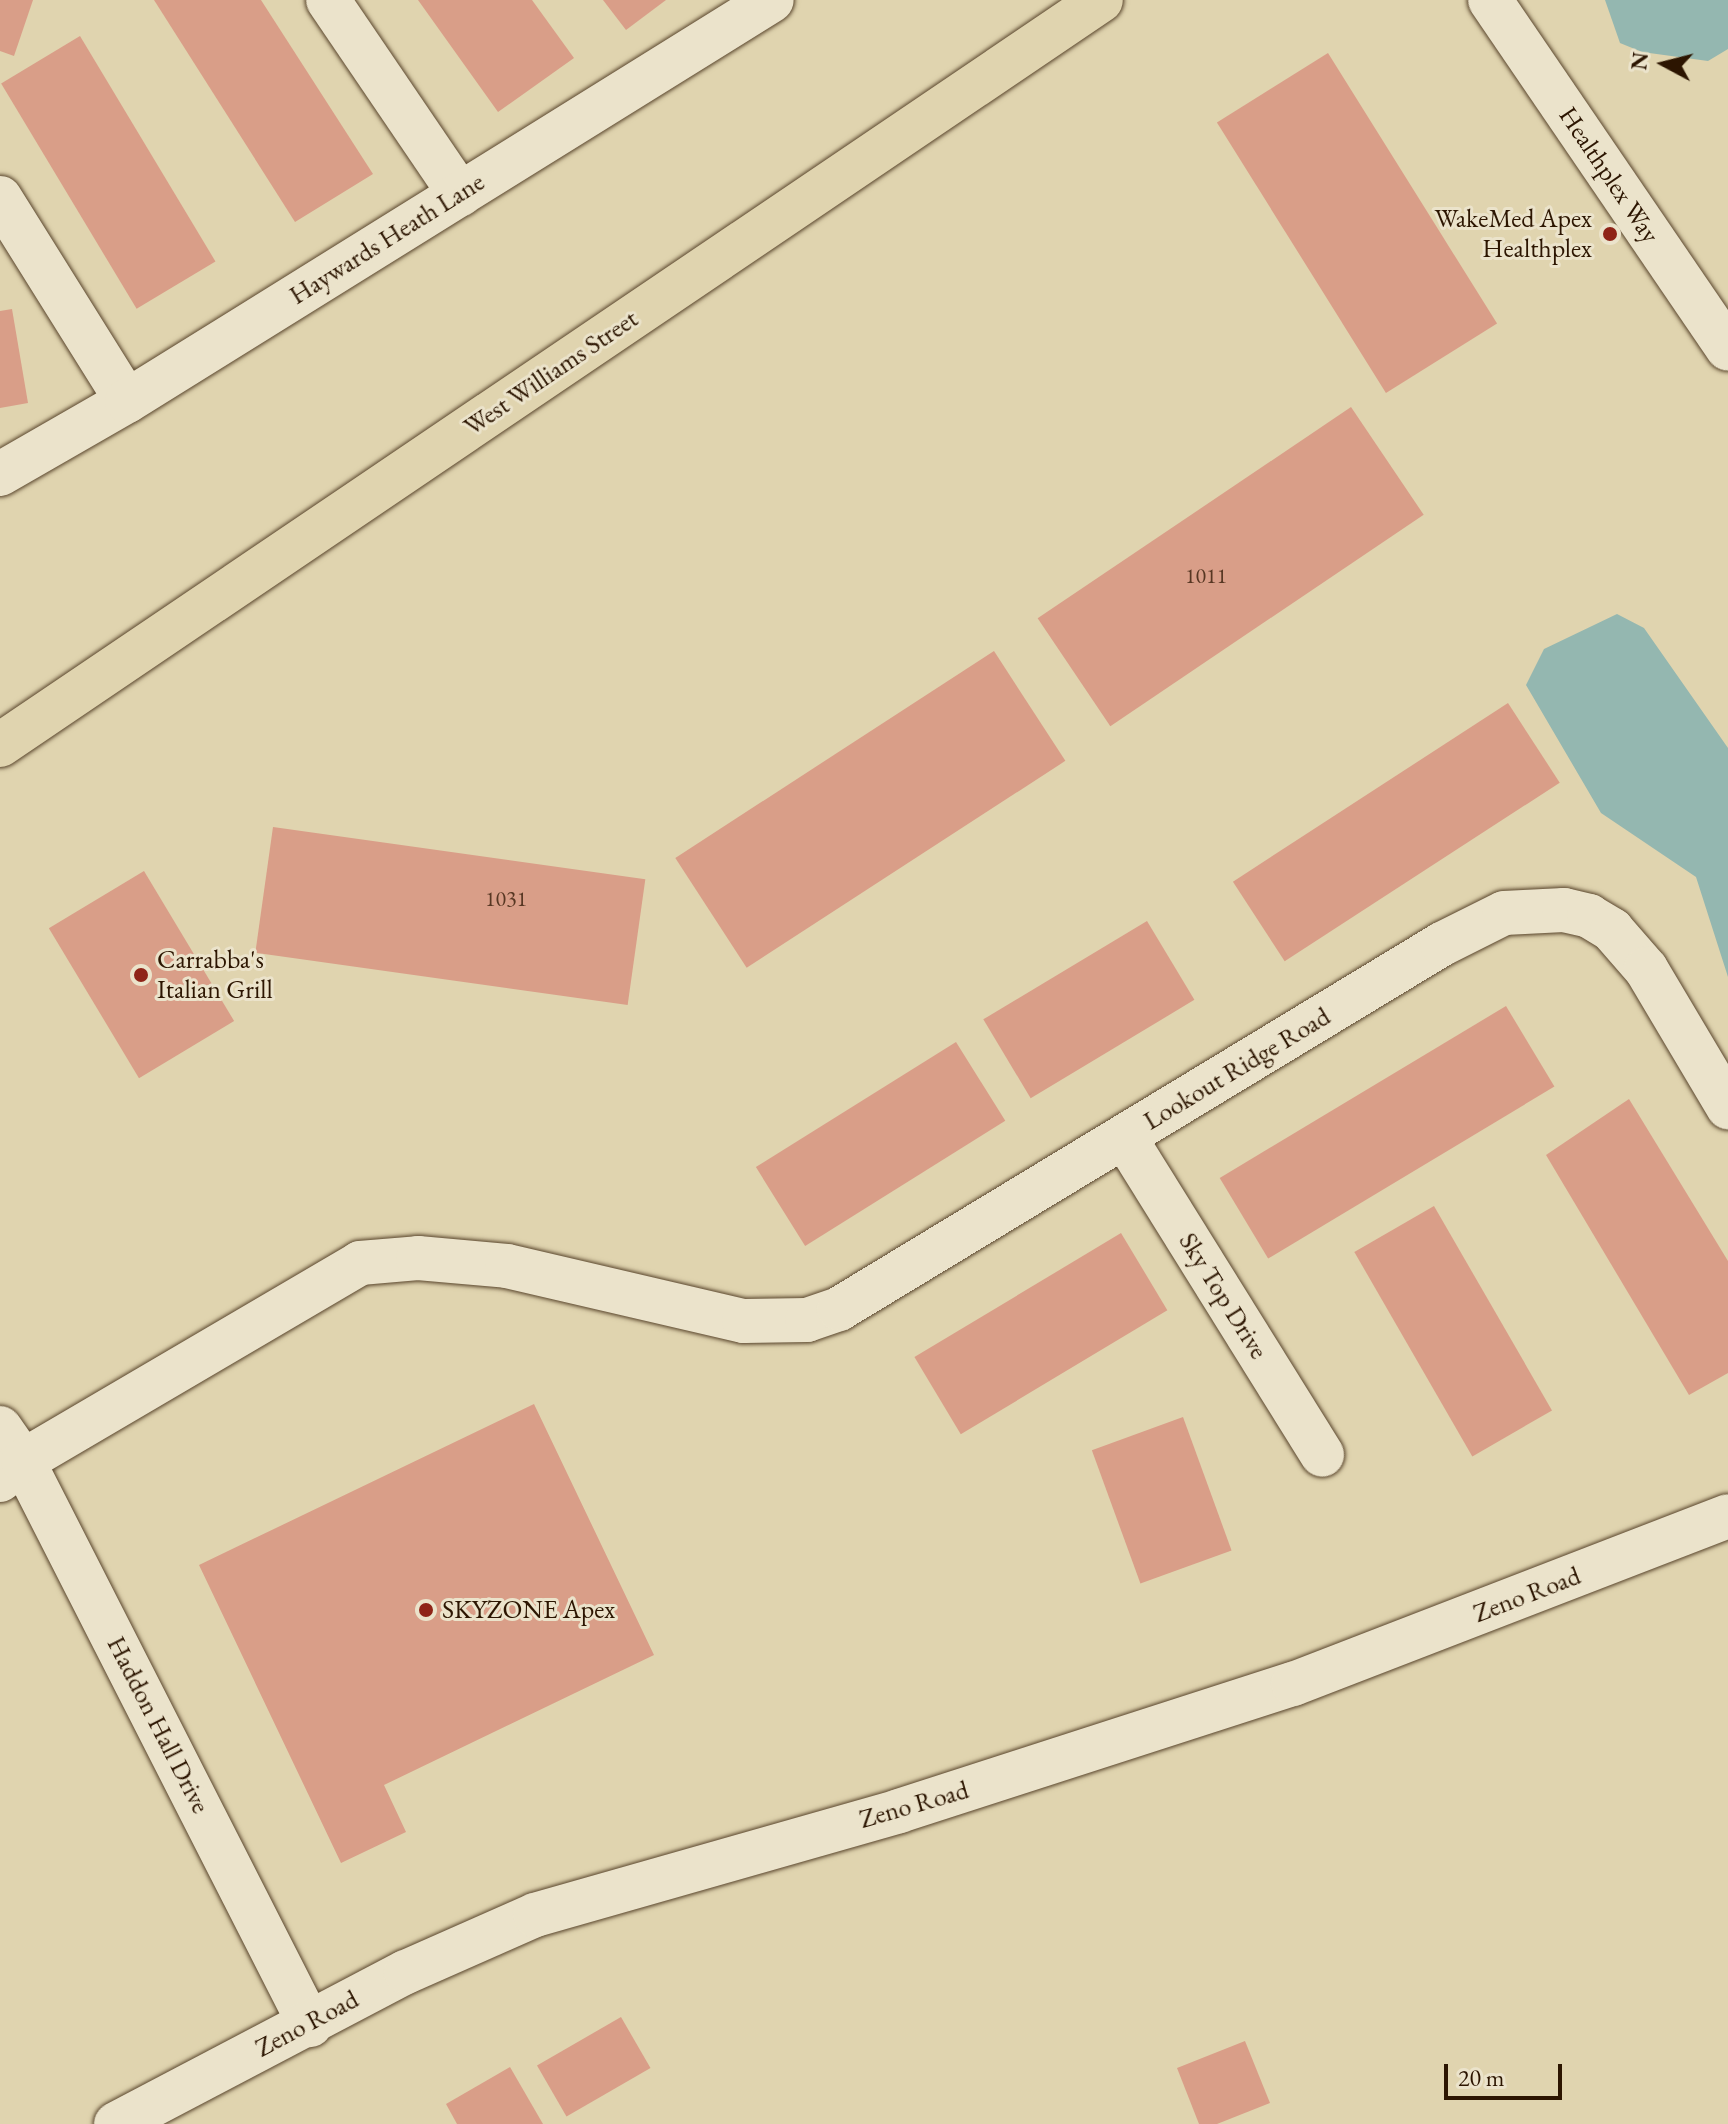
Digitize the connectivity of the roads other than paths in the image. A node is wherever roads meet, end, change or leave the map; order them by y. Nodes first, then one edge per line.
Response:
1 (328, 0) edge
2 (772, 0) edge
3 (1101, 0) edge
4 (1490, 0) edge
5 (460, 194) junction
6 (0, 198) edge
7 (1725, 337) edge
8 (127, 401) junction
9 (0, 474) edge
10 (0, 745) edge
11 (1728, 1107) edge
12 (1125, 1138) junction
13 (1322, 1455) dead end
14 (8, 1457) edge
15 (1728, 1516) edge
16 (310, 2025) junction
17 (116, 2124) edge

1 - 5 street
2 - 5 street, Haywards Heath Lane
3 - 10 main road, West Williams Street
4 - 7 street, Healthplex Way
5 - 8 street, Haywards Heath Lane
6 - 8 street
8 - 9 street, Haywards Heath Lane
11 - 12 street, Lookout Ridge Road
12 - 13 street, Sky Top Drive
12 - 14 street, Lookout Ridge Road
14 - 16 street, Haddon Hall Drive
15 - 16 street, Zeno Road
16 - 17 street, Zeno Road

